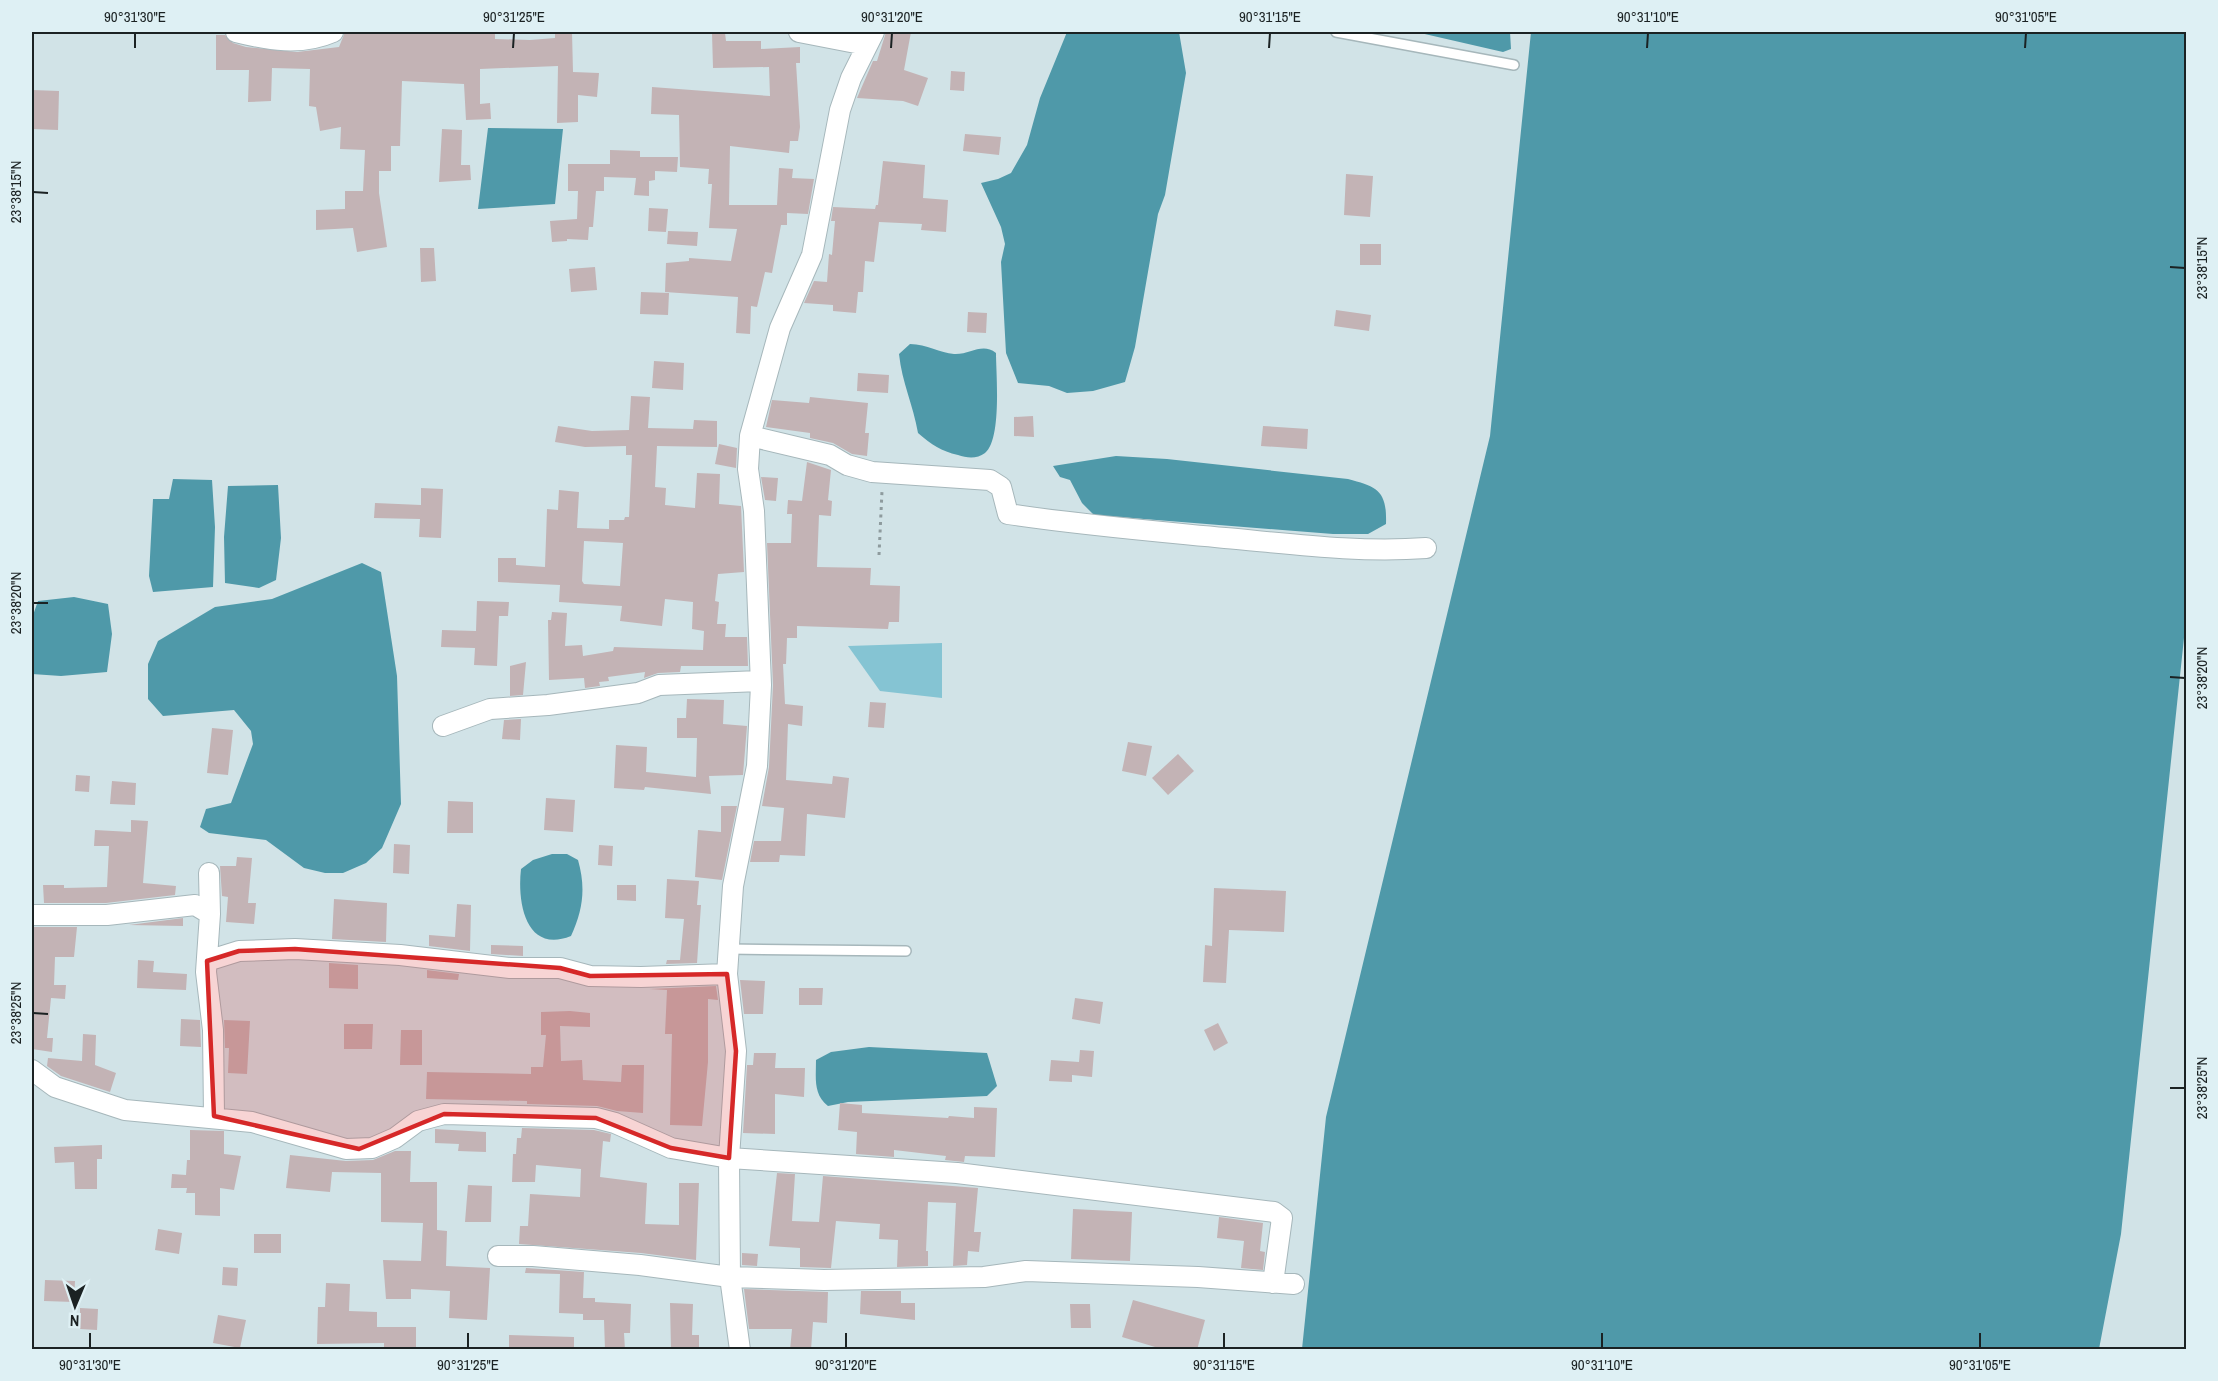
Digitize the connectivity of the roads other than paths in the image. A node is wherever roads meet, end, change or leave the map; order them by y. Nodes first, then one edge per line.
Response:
1 (236, 32) edge
2 (333, 32) edge
3 (799, 32) edge
4 (1336, 32) edge
5 (870, 38) edge
6 (1514, 65) dead end
7 (750, 435) junction
8 (1426, 548) dead end
9 (760, 681) junction
10 (443, 726) dead end
11 (209, 873) dead end
12 (210, 914) junction
13 (32, 915) edge
14 (728, 949) junction
15 (906, 951) dead end
16 (207, 961) junction
17 (727, 974) junction
18 (32, 1070) edge
19 (214, 1116) junction
20 (729, 1158) junction
21 (498, 1256) dead end
22 (729, 1276) junction
23 (1273, 1283) junction
24 (1294, 1284) dead end
25 (740, 1350) edge

1 - 2 street
3 - 5 street
4 - 6 lane
5 - 7 street
7 - 8 street
7 - 9 street
9 - 10 street
9 - 14 street
11 - 12 street
12 - 13 street
12 - 16 street
14 - 15 lane
14 - 17 street
16 - 17 street
16 - 19 street
17 - 20 street
18 - 19 street
19 - 20 street
20 - 22 street
20 - 23 street
21 - 22 street
22 - 23 street
22 - 25 street
23 - 24 street

